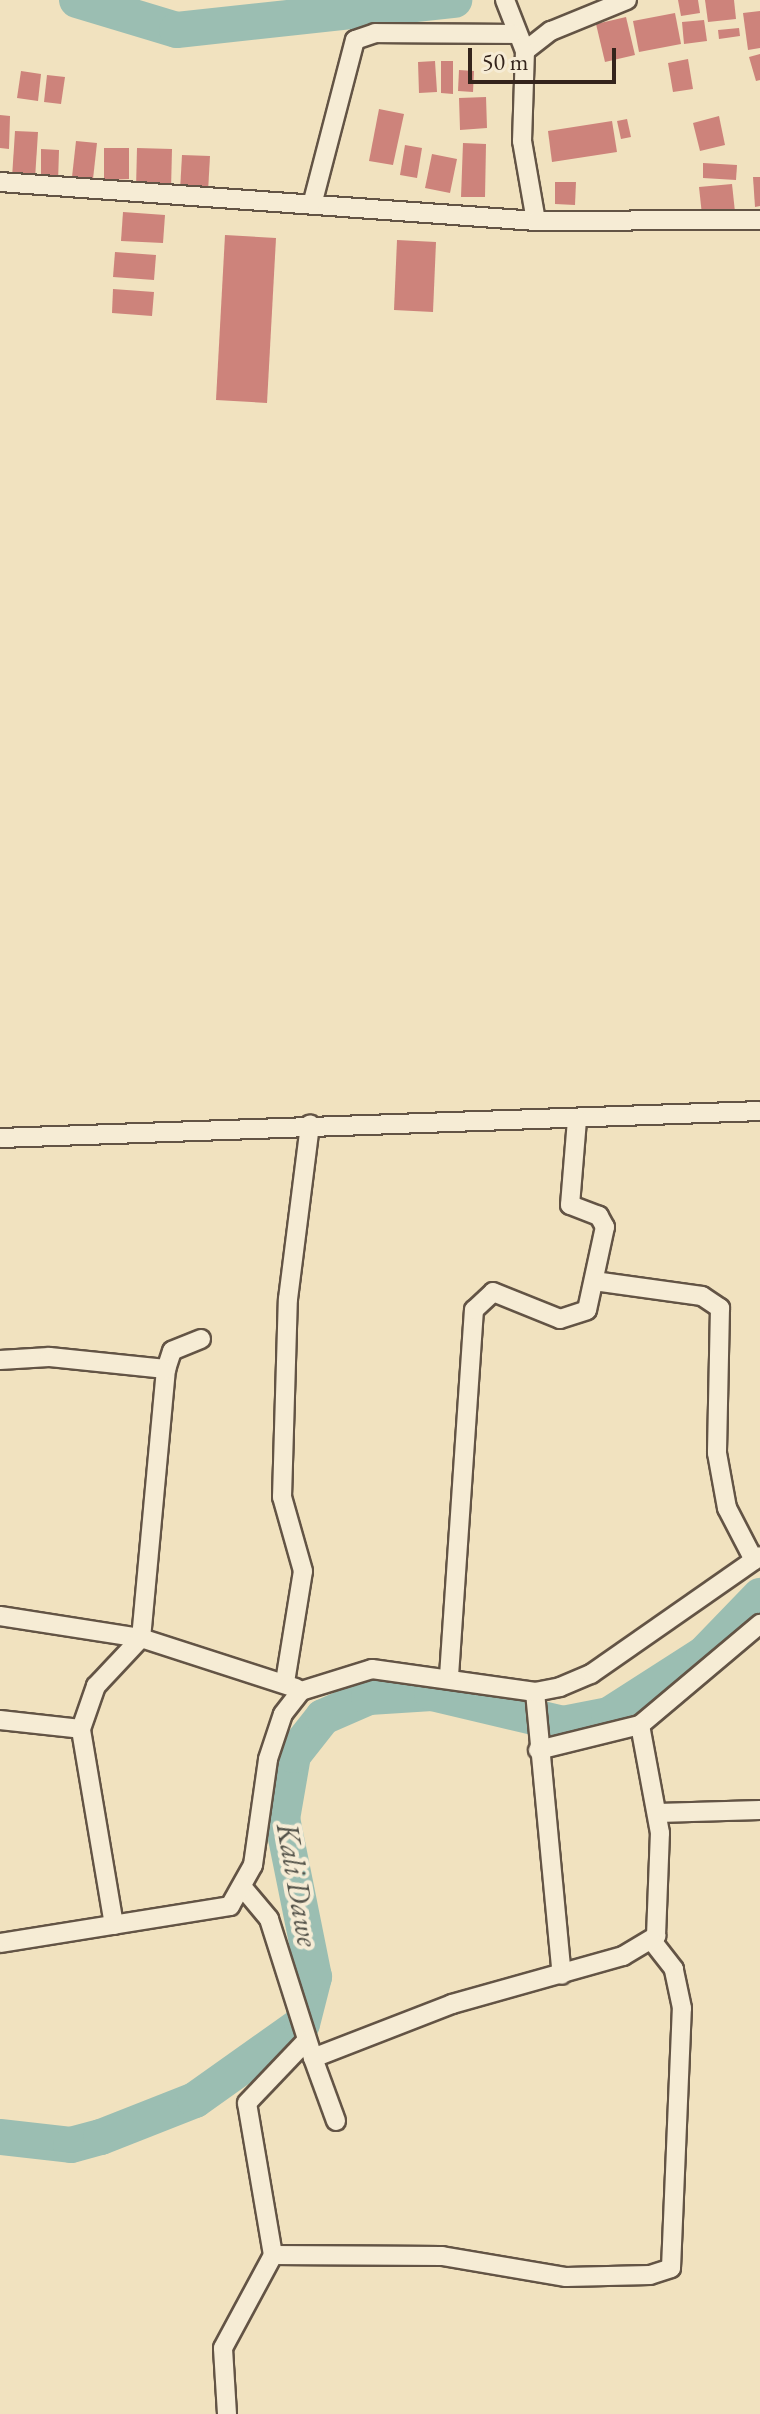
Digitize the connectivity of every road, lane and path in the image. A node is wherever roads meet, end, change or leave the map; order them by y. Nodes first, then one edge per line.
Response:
1 (505, 0) edge
2 (627, 0) edge
3 (510, 29) junction
4 (525, 51) junction
5 (0, 182) edge
6 (313, 201) junction
7 (760, 220) edge
8 (536, 221) junction
9 (760, 1111) edge
10 (577, 1119) junction
11 (310, 1124) junction
12 (0, 1138) edge
13 (594, 1281) junction
14 (201, 1339) dead end
15 (0, 1360) edge
16 (166, 1369) junction
17 (757, 1558) edge
18 (0, 1616) edge
19 (760, 1624) edge
20 (141, 1638) junction
21 (449, 1676) junction
22 (293, 1686) junction
23 (536, 1701) junction
24 (0, 1720) edge
25 (640, 1725) junction
26 (81, 1729) junction
27 (538, 1742) junction
28 (760, 1810) edge
29 (658, 1813) junction
30 (244, 1889) junction
31 (114, 1925) junction
32 (652, 1941) junction
33 (0, 1943) edge
34 (562, 1975) junction
35 (309, 2049) junction
36 (336, 2121) dead end
37 (273, 2255) junction
38 (227, 2414) edge

1 - 3 street
2 - 4 street
3 - 4 street
3 - 6 street
4 - 8 street
5 - 6 street
6 - 8 street
7 - 8 street
9 - 10 street
10 - 11 street
10 - 13 street
11 - 12 street
11 - 22 street
13 - 17 street
13 - 21 street
14 - 16 street
15 - 16 street
16 - 20 street
17 - 23 street
18 - 20 street
19 - 25 street
20 - 22 street
20 - 26 street
21 - 22 street
21 - 23 street
22 - 30 street
23 - 27 street
24 - 26 street
25 - 27 street
25 - 29 street
26 - 31 street
27 - 34 street
28 - 29 street
29 - 32 street
30 - 31 street
30 - 35 street
31 - 33 street
32 - 34 street
32 - 37 street
34 - 35 street
35 - 36 street
35 - 37 street
37 - 38 street

